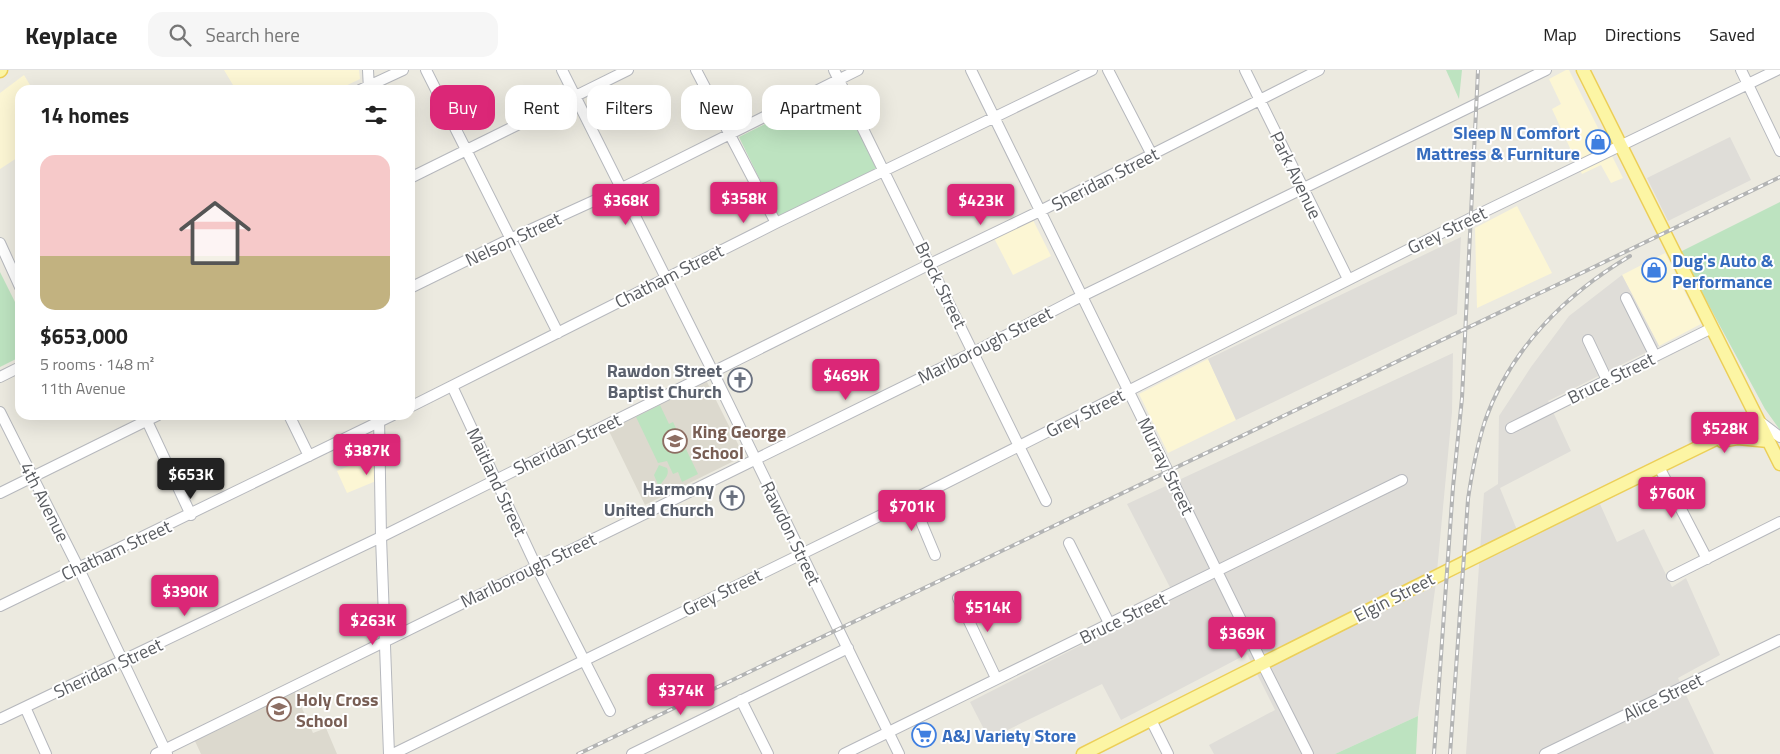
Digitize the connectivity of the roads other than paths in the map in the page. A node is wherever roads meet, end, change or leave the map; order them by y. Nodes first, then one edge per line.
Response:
1 (368, 70) edge
2 (403, 70) edge
3 (426, 70) edge
4 (562, 70) edge
5 (628, 70) edge
6 (696, 70) edge
7 (858, 70) edge
8 (971, 70) edge
9 (1092, 70) edge
10 (1108, 70) edge
11 (1245, 70) edge
12 (1319, 70) edge
13 (1546, 70) edge
14 (1582, 70) edge
15 (1741, 70) edge
16 (1777, 70) edge
17 (837, 75) edge
18 (1748, 84) junction
19 (366, 85) edge
20 (374, 85) edge
21 (569, 85) edge
22 (577, 96) edge
23 (1260, 100) junction
24 (577, 103) edge
25 (995, 117) junction
26 (506, 130) edge
27 (729, 134) junction
28 (1621, 146) junction
29 (465, 150) junction
30 (1780, 150) edge
31 (1152, 155) junction
32 (885, 171) junction
33 (415, 175) edge
34 (622, 188) junction
35 (1303, 190) junction
36 (1040, 211) junction
37 (776, 222) junction
38 (510, 239) junction
39 (0, 243) edge
40 (930, 264) junction
41 (15, 275) edge
42 (666, 278) junction
43 (1348, 279) junction
44 (415, 286) edge
45 (1083, 296) junction
46 (1626, 298) dead end
47 (1712, 328) junction
48 (558, 333) junction
49 (1588, 340) dead end
50 (974, 352) junction
51 (1655, 356) junction
52 (15, 370) edge
53 (713, 372) junction
54 (0, 377) edge
55 (1607, 380) junction
56 (452, 386) junction
57 (1129, 390) junction
58 (415, 404) edge
59 (0, 412) edge
60 (1757, 419) junction
61 (291, 420) edge
62 (375, 420) edge
63 (379, 420) edge
64 (147, 421) joint
65 (1511, 428) dead end
66 (1774, 439) edge
67 (1708, 443) junction
68 (1020, 446) junction
69 (1780, 447) edge
70 (309, 456) junction
71 (756, 460) junction
72 (1780, 464) edge
73 (1659, 467) junction
74 (32, 476) junction
75 (496, 479) junction
76 (1402, 480) dead end
77 (0, 493) edge
78 (912, 500) junction
79 (1046, 501) dead end
80 (190, 515) junction
81 (1780, 522) edge
82 (381, 537) junction
83 (1068, 543) dead end
84 (800, 554) junction
85 (935, 554) dead end
86 (1707, 559) junction
87 (536, 566) junction
88 (78, 567) junction
89 (1218, 571) junction
90 (1672, 576) dead end
91 (958, 598) dead end
92 (0, 606) edge
93 (1110, 625) junction
94 (385, 640) junction
95 (1780, 640) edge
96 (848, 648) junction
97 (584, 659) junction
98 (122, 661) junction
99 (1262, 664) junction
100 (996, 678) junction
101 (741, 700) junction
102 (25, 708) junction
103 (610, 711) dead end
104 (0, 719) edge
105 (1151, 720) junction
106 (888, 732) junction
107 (163, 753) edge
108 (46, 754) edge
109 (391, 754) edge
110 (632, 754) edge
111 (768, 754) edge
112 (844, 754) edge
113 (899, 754) edge
114 (1082, 754) edge
115 (1168, 754) edge
116 (1308, 754) edge
117 (1545, 754) edge

1 - 19 street
2 - 20 street
3 - 29 street
4 - 21 street, Rawdon Street
5 - 22 street
6 - 27 street
7 - 17 street, Nelson Street
8 - 25 street, Murray Street
9 - 25 street, Chatham Street
10 - 31 street
11 - 23 street, Park Avenue
12 - 23 street, Sheridan Street
13 - 35 street, Marlborough Street
14 - 28 main road
15 - 18 street
16 - 18 street, Grey Street
17 - 27 street, Nelson Street
17 - 32 street, Brock Street
18 - 28 street, Grey Street
18 - 30 street
23 - 31 street, Sheridan Street
23 - 35 street, Park Avenue
24 - 34 street, Rawdon Street
25 - 32 street, Chatham Street
25 - 36 street, Murray Street
26 - 29 street
27 - 34 street, Nelson Street
27 - 37 street
28 - 43 street, Grey Street
28 - 47 main road
29 - 33 street
29 - 38 street
31 - 36 street, Sheridan Street
32 - 37 street, Chatham Street
32 - 40 street, Brock Street
34 - 38 street, Nelson Street
34 - 42 street, Rawdon Street
35 - 43 street, Park Avenue
35 - 45 street, Marlborough Street
36 - 40 street, Sheridan Street
36 - 45 street, Murray Street
37 - 42 street, Chatham Street
38 - 44 street, Nelson Street
38 - 48 street
39 - 41 street
40 - 50 street, Brock Street
40 - 53 street, Sheridan Street
42 - 48 street, Chatham Street
42 - 53 street, Rawdon Street
43 - 57 street, Grey Street
45 - 50 street, Marlborough Street
45 - 57 street, Murray Street
46 - 51 street
47 - 51 street, Bruce Street
47 - 60 main road
48 - 56 street, Chatham Street
49 - 55 street
50 - 68 street, Brock Street
50 - 71 street, Marlborough Street
51 - 55 street, Bruce Street
52 - 54 street
53 - 71 street, Rawdon Street
53 - 75 street, Sheridan Street
55 - 65 street, Bruce Street
56 - 58 street, Chatham Street
56 - 75 street, Maitland Street
57 - 68 street, Grey Street
57 - 89 street, Murray Street
59 - 74 street, 4th Avenue
60 - 66 main road
60 - 67 main road, Elgin Street
61 - 70 street
62 - 70 street, Chatham Street
63 - 82 street
64 - 74 street
64 - 80 street
66 - 67 main road, Elgin Street
66 - 69 street
66 - 72 main road
67 - 73 main road, Elgin Street
68 - 78 street, Grey Street
68 - 79 street, Brock Street
70 - 80 street, Chatham Street
71 - 84 street, Rawdon Street
71 - 87 street, Marlborough Street
73 - 86 street
73 - 99 main road, Elgin Street
74 - 77 street
74 - 88 street, 4th Avenue
75 - 82 street, Sheridan Street
75 - 87 street, Maitland Street
76 - 89 street, Bruce Street
78 - 84 street, Grey Street
78 - 85 street
80 - 88 street, Chatham Street
81 - 86 street
82 - 94 street
82 - 98 street, Sheridan Street
83 - 93 street
84 - 96 street, Rawdon Street
84 - 97 street, Grey Street
86 - 90 street
87 - 94 street, Marlborough Street
87 - 97 street, Maitland Street
88 - 92 street, Chatham Street
88 - 98 street, 4th Avenue
89 - 93 street, Bruce Street
89 - 99 street, Murray Street
91 - 100 street
93 - 100 street, Bruce Street
94 - 107 street, Marlborough Street
94 - 109 street
95 - 117 street, Alice Street
96 - 101 street
96 - 106 street, Rawdon Street
97 - 103 street, Maitland Street
97 - 109 street, Grey Street
98 - 102 street, Sheridan Street
98 - 107 street, 4th Avenue
99 - 105 main road, Elgin Street
99 - 116 street, Murray Street
100 - 106 street, Bruce Street
101 - 110 street
101 - 111 street
102 - 104 street, Sheridan Street
102 - 108 street
105 - 114 main road, Elgin Street
105 - 115 street
106 - 112 street, Bruce Street
106 - 113 street, Rawdon Street

